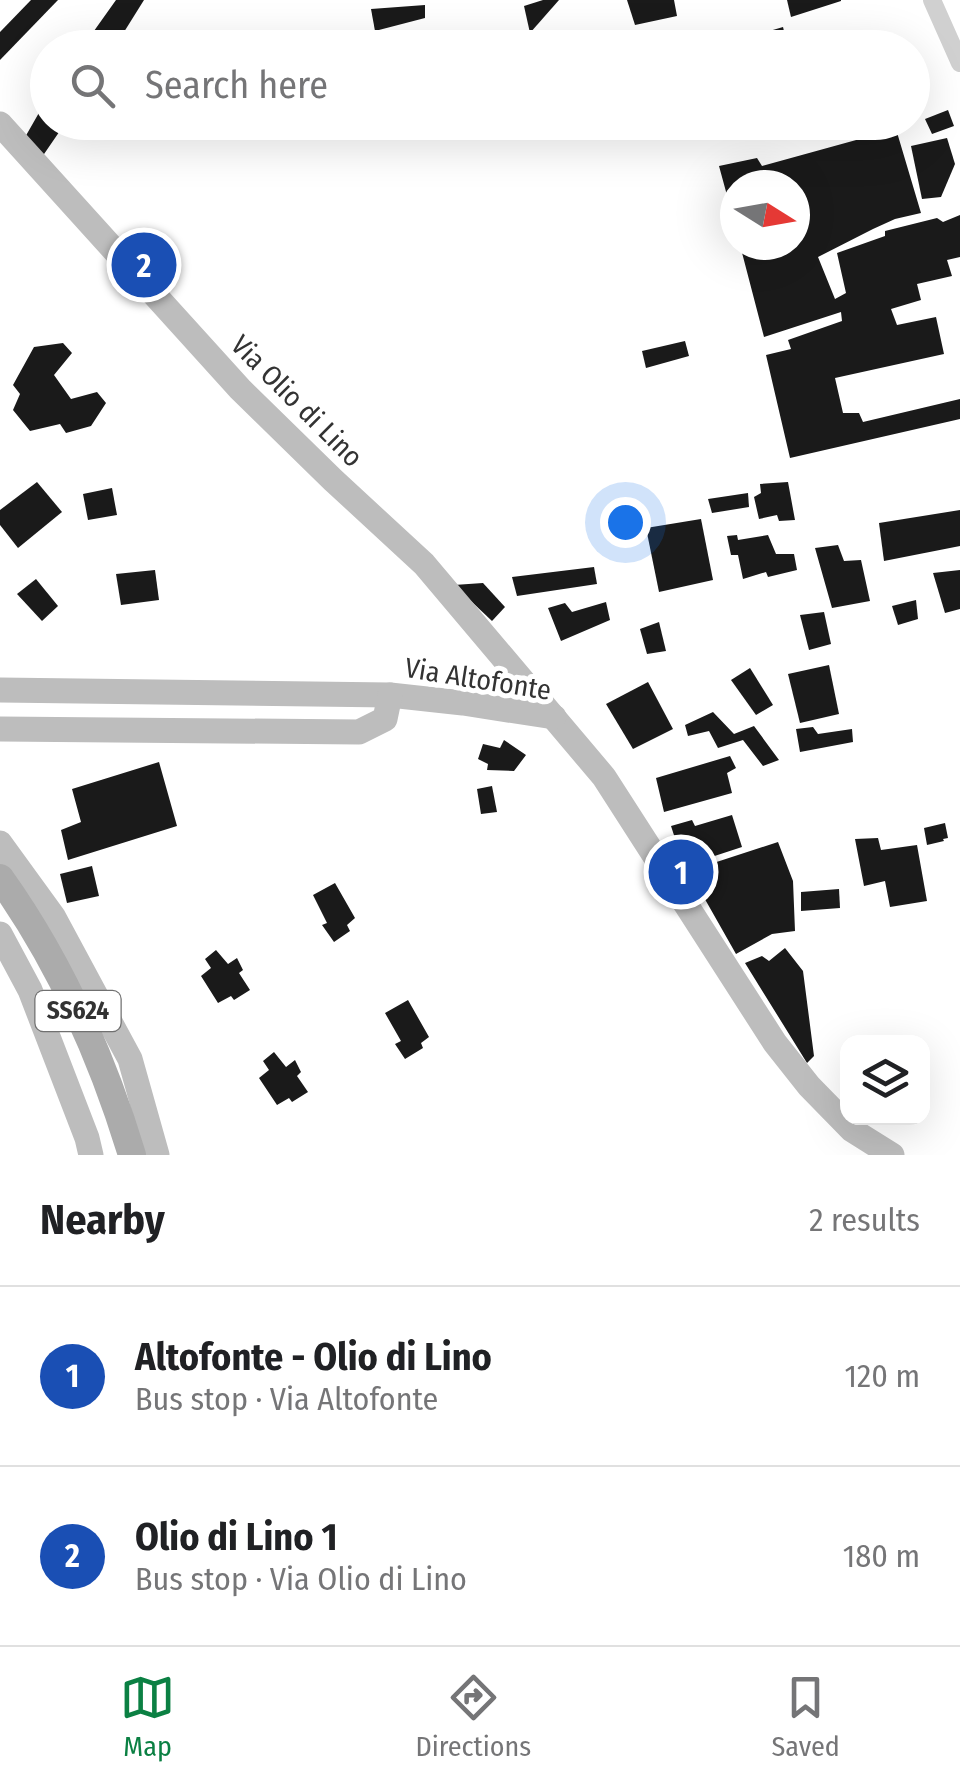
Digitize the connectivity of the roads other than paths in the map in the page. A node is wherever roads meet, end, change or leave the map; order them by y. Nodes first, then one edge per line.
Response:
1 (932, 0) edge
2 (960, 63) edge
3 (0, 124) edge
4 (9, 690) edge
5 (390, 695) junction
6 (554, 717) junction
7 (0, 729) edge
8 (0, 843) edge
9 (0, 878) edge
10 (0, 934) edge
11 (91, 1155) edge
12 (132, 1155) edge
13 (156, 1155) edge
14 (892, 1155) edge

1 - 2 street
3 - 6 street, Via Olio di Lino
4 - 5 street, Via Altofonte
5 - 6 street, Via Altofonte
5 - 7 street
6 - 14 street, Via Altofonte
8 - 13 street
9 - 12 main road, SS624
10 - 11 street

